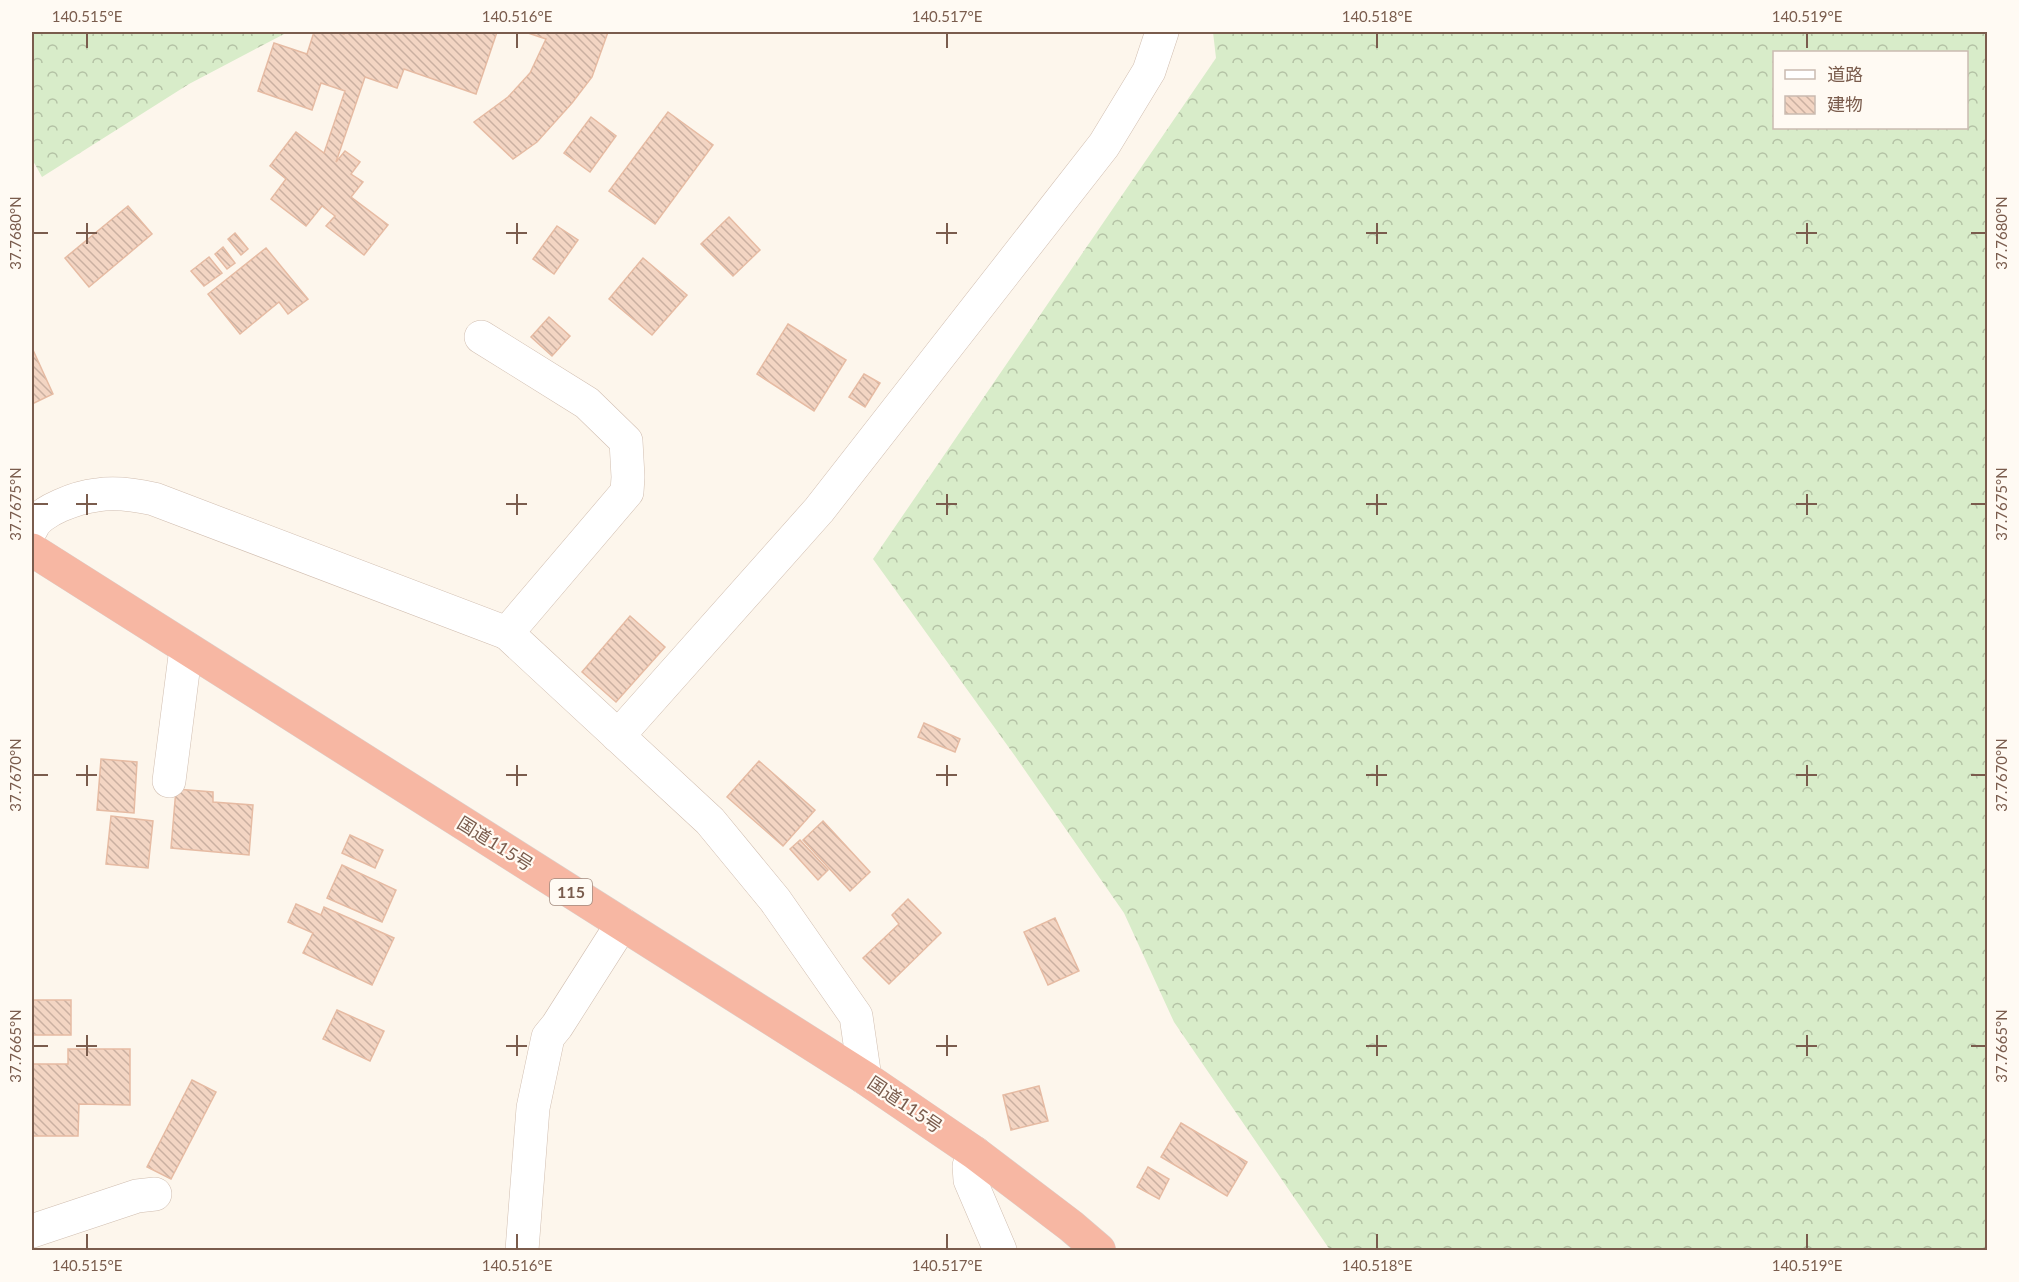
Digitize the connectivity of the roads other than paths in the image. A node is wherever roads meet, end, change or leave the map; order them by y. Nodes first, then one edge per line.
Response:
1 (1162, 32) edge
2 (481, 337) dead end
3 (32, 528) edge
4 (32, 550) edge
5 (507, 633) junction
6 (186, 648) junction
7 (618, 736) junction
8 (169, 781) dead end
9 (622, 924) junction
10 (865, 1078) junction
11 (975, 1153) junction
12 (155, 1194) dead end
13 (32, 1231) edge
14 (522, 1251) edge
15 (1000, 1251) edge
16 (1099, 1251) edge

1 - 7 street
2 - 5 street
3 - 5 street
4 - 6 highway, 国道115号 / 115
5 - 7 street
6 - 8 street
6 - 9 highway, 国道115号 / 115
7 - 10 street
9 - 10 highway, 国道115号 / 115
9 - 14 street
10 - 11 highway, 国道115号 / 115
11 - 15 street
11 - 16 highway, 国道115号 / 115
12 - 13 street

